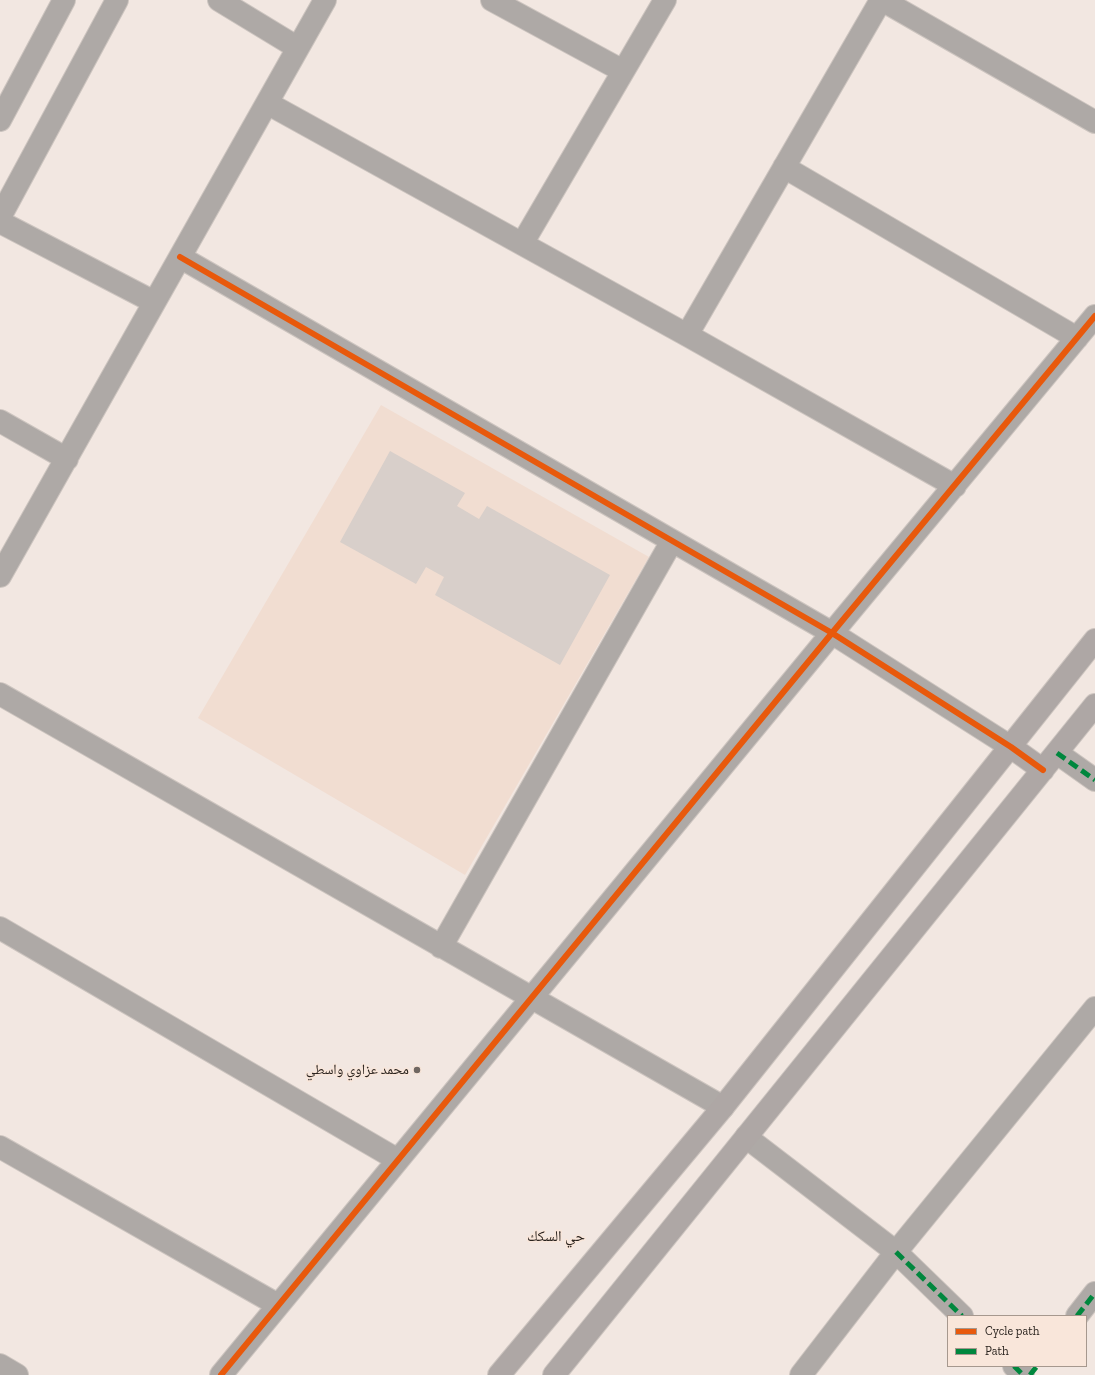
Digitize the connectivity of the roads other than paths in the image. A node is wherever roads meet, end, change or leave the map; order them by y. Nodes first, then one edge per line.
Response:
1 (64, 0) edge
2 (117, 0) edge
3 (219, 0) edge
4 (326, 0) edge
5 (492, 0) edge
6 (665, 0) edge
7 (882, 0) edge
8 (298, 48) junction
9 (624, 71) junction
10 (267, 104) junction
11 (0, 120) edge
12 (1095, 122) edge
13 (784, 167) junction
14 (0, 217) edge
15 (0, 222) edge
16 (522, 244) junction
17 (180, 257) junction
18 (154, 302) junction
19 (1095, 316) edge
20 (687, 335) junction
21 (1077, 338) junction
22 (0, 420) edge
23 (67, 459) junction
24 (955, 486) junction
25 (672, 540) junction
26 (0, 576) edge
27 (832, 633) junction
28 (1095, 640) edge
29 (0, 694) edge
30 (1095, 705) edge
31 (1011, 747) junction
32 (1057, 753) junction
33 (1043, 770) junction
34 (1095, 780) edge
35 (0, 928) edge
36 (441, 947) junction
37 (532, 999) junction
38 (1095, 1008) edge
39 (723, 1107) junction
40 (746, 1137) junction
41 (0, 1147) edge
42 (398, 1160) junction
43 (896, 1252) junction
44 (1095, 1293) edge
45 (278, 1305) junction
46 (961, 1315) edge
47 (1078, 1315) edge
48 (0, 1365) edge
49 (1015, 1367) edge
50 (1036, 1367) edge
51 (17, 1375) edge
52 (221, 1375) edge
53 (499, 1375) edge
54 (554, 1375) edge
55 (801, 1375) edge
56 (1023, 1375) edge
57 (1030, 1375) edge

1 - 11 street
2 - 14 street
3 - 8 street
4 - 8 street
5 - 9 street
6 - 9 street
7 - 12 street
7 - 13 street
8 - 10 street
9 - 16 street
10 - 16 street
10 - 17 street
13 - 20 street
13 - 21 street
15 - 18 street
16 - 20 street
17 - 18 street
17 - 25 street
18 - 23 street
19 - 21 street
20 - 24 street
21 - 24 street
22 - 23 street
23 - 26 street
24 - 27 street
25 - 27 street
25 - 36 street
27 - 31 street
27 - 37 street
28 - 31 street
29 - 36 street
30 - 32 street
31 - 33 street
31 - 39 street
32 - 33 street
32 - 34 street
33 - 40 street
35 - 42 street
36 - 37 street
37 - 39 street
37 - 42 street
38 - 43 street
39 - 53 street
40 - 43 street
40 - 54 street
41 - 45 street
42 - 45 street
43 - 46 street
43 - 55 street
44 - 47 street
45 - 52 street
48 - 51 street
49 - 56 street
50 - 57 street

